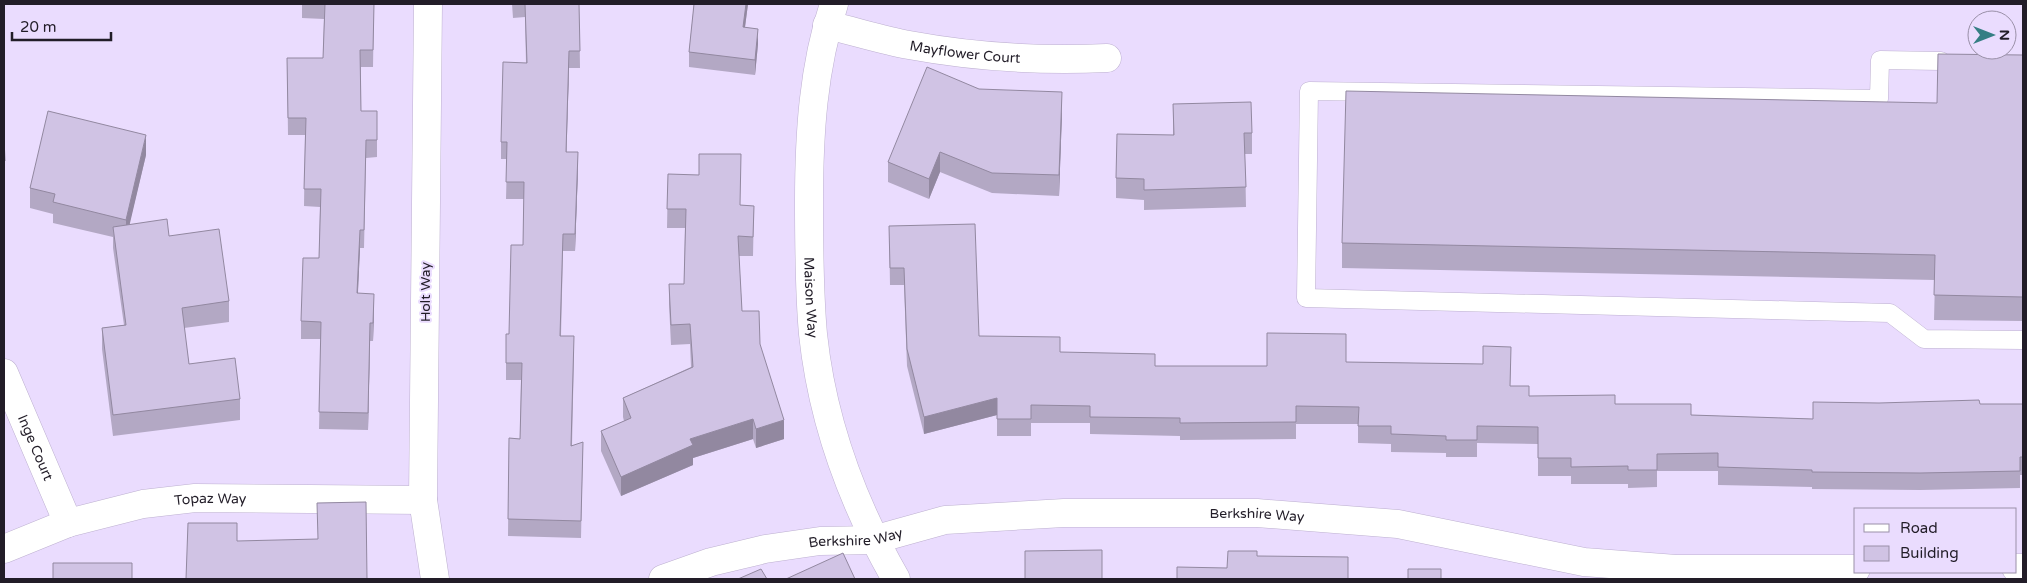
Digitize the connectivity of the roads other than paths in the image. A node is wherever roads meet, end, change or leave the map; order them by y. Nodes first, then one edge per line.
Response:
1 (428, 4) edge
2 (830, 14) edge
3 (1107, 58) dead end
4 (1941, 61) edge
5 (2023, 340) edge
6 (4, 372) edge
7 (424, 500) junction
8 (68, 523) junction
9 (873, 540) junction
10 (4, 548) edge
11 (1854, 568) edge
12 (435, 579) edge
13 (663, 579) edge
14 (896, 579) edge

1 - 7 street, Holt Way
2 - 3 street, Mayflower Court
2 - 9 street, Maison Way
4 - 5 lane
6 - 8 street, Inge Court
7 - 8 street, Topaz Way
7 - 12 street, Holt Way
8 - 10 street, Topaz Way
9 - 11 street, Berkshire Way
9 - 13 street, Berkshire Way
9 - 14 street, Maison Way

